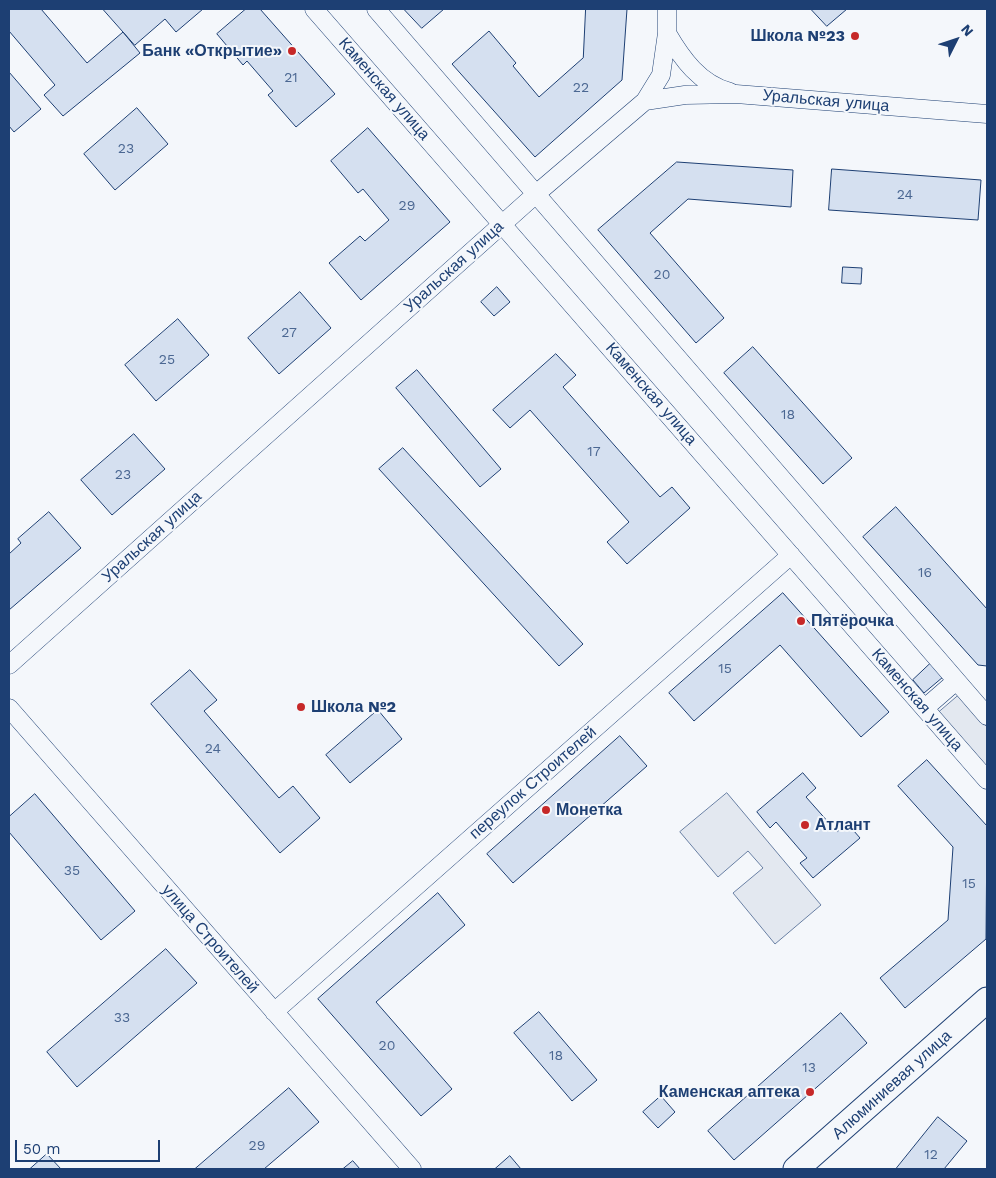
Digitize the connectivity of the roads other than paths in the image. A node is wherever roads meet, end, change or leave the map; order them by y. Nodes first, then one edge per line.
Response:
1 (314, 9) edge
2 (376, 9) edge
3 (667, 9) edge
4 (667, 33) junction
5 (736, 94) junction
6 (645, 101) junction
7 (987, 114) edge
8 (536, 194) junction
9 (502, 224) junction
10 (791, 555) junction
11 (9, 665) edge
12 (956, 681) junction
13 (9, 708) edge
14 (925, 708) junction
15 (987, 716) edge
16 (987, 780) edge
17 (987, 1000) edge
18 (274, 1012) junction
19 (412, 1169) edge
20 (796, 1169) edge

1 - 9 street, Каменская улица
2 - 8 street
3 - 4 street
4 - 5 street
4 - 6 street
5 - 6 street, Уральская улица
5 - 7 street, Уральская улица
6 - 8 street, Уральская улица
8 - 9 street, Уральская улица
8 - 12 street
9 - 10 street, Каменская улица
9 - 11 street, Уральская улица
10 - 14 street, Каменская улица
10 - 18 street, переулок Строителей
12 - 14 street
12 - 15 street
13 - 18 street, улица Строителей
14 - 16 street, Каменская улица
17 - 20 main road, Алюминиевая улица
18 - 19 street, улица Строителей

